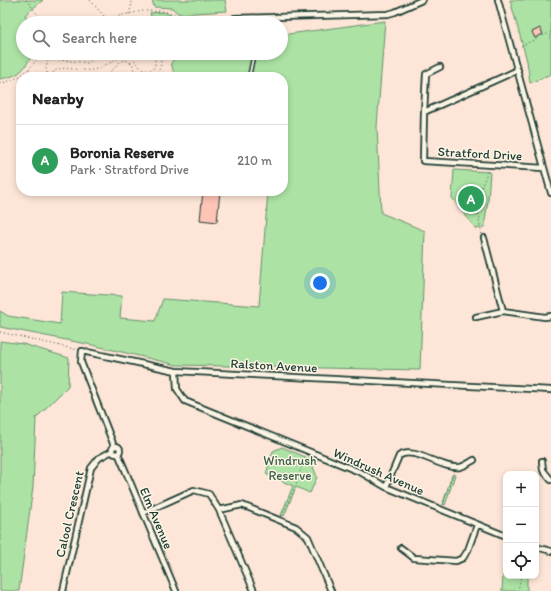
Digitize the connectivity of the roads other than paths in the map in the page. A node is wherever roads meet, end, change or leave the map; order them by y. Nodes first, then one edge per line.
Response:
1 (422, 0) edge
2 (498, 0) edge
3 (288, 19) edge
4 (252, 60) edge
5 (440, 67) dead end
6 (518, 70) junction
7 (249, 72) edge
8 (424, 112) junction
9 (544, 168) junction
10 (551, 193) edge
11 (484, 238) road end
12 (503, 311) junction
13 (551, 316) edge
14 (476, 317) dead end
15 (176, 371) junction
16 (551, 390) edge
17 (114, 446) junction
18 (112, 451) junction
19 (118, 453) junction
20 (474, 460) dead end
21 (542, 462) dead end
22 (551, 480) edge
23 (386, 487) junction
24 (219, 510) junction
25 (143, 512) junction
26 (477, 525) junction
27 (503, 535) edge
28 (402, 548) dead end
29 (539, 549) edge
30 (551, 551) edge
31 (63, 591) edge
32 (176, 591) edge
33 (254, 591) edge
34 (331, 591) edge

1 - 3 street
2 - 6 street
4 - 7 lane
5 - 8 street
6 - 8 street
6 - 9 street
8 - 9 street, Stratford Drive
9 - 10 street
11 - 12 street
12 - 13 street
12 - 14 street
15 - 16 street, Ralston Avenue
15 - 17 street, Ralston Avenue
15 - 23 street, Windrush Avenue
17 - 18 street
17 - 19 street, Elm Avenue
18 - 19 street
18 - 31 street, Calool Crescent
19 - 25 street, Elm Avenue
20 - 23 street
21 - 22 street
23 - 26 street, Windrush Avenue
24 - 25 street
24 - 33 street
24 - 34 street
25 - 32 street, Elm Avenue
26 - 27 street, Windrush Avenue
26 - 28 street
29 - 30 street

